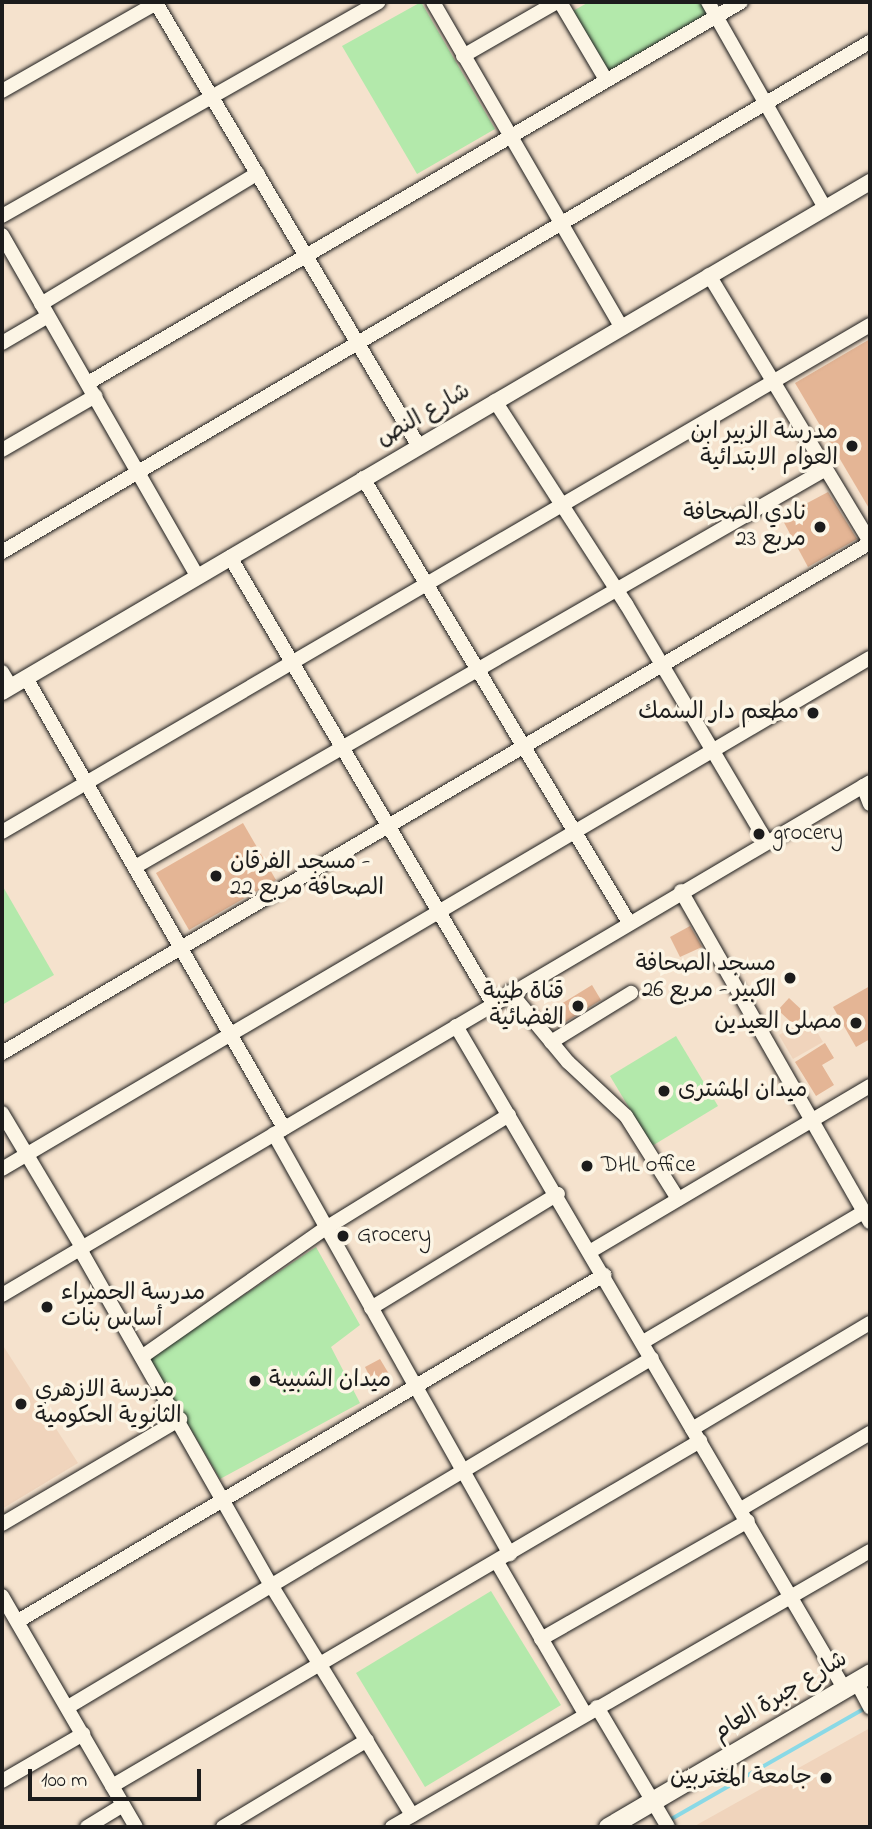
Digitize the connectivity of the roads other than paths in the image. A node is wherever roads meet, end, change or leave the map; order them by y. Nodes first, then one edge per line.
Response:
1 (157, 2) edge
2 (378, 2) edge
3 (433, 2) edge
4 (559, 2) edge
5 (708, 2) edge
6 (741, 2) edge
7 (716, 16) junction
8 (870, 42) edge
9 (463, 56) junction
10 (605, 78) junction
11 (2, 91) edge
12 (212, 94) junction
13 (762, 102) junction
14 (507, 135) junction
15 (258, 173) junction
16 (870, 182) edge
17 (825, 208) junction
18 (2, 216) edge
19 (558, 223) junction
20 (2, 235) edge
21 (304, 254) junction
22 (709, 275) junction
23 (45, 310) junction
24 (870, 325) edge
25 (622, 328) junction
26 (2, 343) edge
27 (356, 343) junction
28 (775, 381) junction
29 (92, 390) junction
30 (495, 401) junction
31 (418, 445) junction
32 (2, 450) edge
33 (826, 469) junction
34 (138, 471) junction
35 (363, 478) junction
36 (561, 504) junction
37 (870, 542) edge
38 (2, 552) edge
39 (230, 557) junction
40 (198, 577) junction
41 (428, 584) junction
42 (614, 586) junction
43 (870, 658) edge
44 (293, 663) junction
45 (480, 667) junction
46 (664, 668) junction
47 (2, 672) edge
48 (26, 678) junction
49 (6, 690) edge
50 (342, 747) junction
51 (526, 748) junction
52 (714, 750) junction
53 (85, 782) junction
54 (867, 784) edge
55 (870, 804) edge
56 (389, 827) junction
57 (574, 829) junction
58 (2, 832) edge
59 (766, 841) junction
60 (135, 867) junction
61 (681, 891) junction
62 (437, 908) junction
63 (628, 921) junction
64 (178, 947) junction
65 (510, 992) junction
66 (631, 993) dead end
67 (492, 1002) junction
68 (456, 1026) junction
69 (228, 1033) junction
70 (551, 1042) junction
71 (2, 1053) edge
72 (870, 1086) edge
73 (2, 1113) edge
74 (509, 1115) junction
75 (811, 1120) junction
76 (279, 1131) junction
77 (26, 1154) junction
78 (2, 1169) edge
79 (558, 1194) junction
80 (678, 1199) junction
81 (868, 1218) edge
82 (326, 1228) junction
83 (82, 1250) junction
84 (591, 1251) junction
85 (604, 1275) junction
86 (2, 1295) edge
87 (371, 1307) junction
88 (870, 1323) edge
89 (643, 1342) junction
90 (143, 1356) junction
91 (652, 1358) junction
92 (415, 1386) junction
93 (180, 1419) junction
94 (870, 1433) edge
95 (696, 1435) junction
96 (463, 1471) junction
97 (222, 1499) junction
98 (744, 1515) junction
99 (2, 1524) edge
100 (870, 1552) edge
101 (510, 1554) junction
102 (497, 1562) junction
103 (271, 1585) junction
104 (2, 1597) edge
105 (792, 1597) junction
106 (18, 1621) junction
107 (541, 1639) junction
108 (322, 1666) junction
109 (857, 1681) edge
110 (68, 1707) junction
111 (870, 1707) edge
112 (591, 1711) junction
113 (83, 1734) junction
114 (367, 1740) junction
115 (2, 1781) edge
116 (113, 1786) junction
117 (652, 1801) junction
118 (123, 1805) junction
119 (401, 1823) edge
120 (87, 1827) edge
121 (136, 1827) edge
122 (223, 1827) edge
123 (608, 1827) edge
124 (667, 1827) edge

1 - 11 street
1 - 12 street
2 - 12 street
3 - 9 street
4 - 9 street
4 - 10 street
5 - 7 street
6 - 7 street
7 - 10 street
7 - 13 street
8 - 13 street
9 - 14 street
10 - 14 street
12 - 15 street
12 - 18 street
13 - 17 street
13 - 19 street
14 - 19 street
14 - 21 street
15 - 21 street
15 - 23 street
16 - 17 street, شارع النص
17 - 22 street, شارع النص
19 - 25 street
19 - 27 street
20 - 23 street
21 - 27 street
21 - 29 street
22 - 25 street, شارع النص
22 - 28 street
23 - 26 street
23 - 29 street
24 - 28 street
25 - 30 street, شارع النص
27 - 31 street
27 - 34 street
28 - 33 street
28 - 36 street
29 - 32 street
29 - 34 street
30 - 31 street, شارع النص
30 - 36 street
31 - 35 street, شارع النص
33 - 37 street
33 - 42 street
34 - 38 street
34 - 40 street
35 - 39 street, شارع النص
35 - 41 street
36 - 41 street
36 - 42 street
37 - 46 street
39 - 40 street, شارع النص
39 - 44 street
40 - 48 street, شارع النص
41 - 44 street
41 - 45 street
42 - 45 street
42 - 46 street
43 - 52 street
44 - 50 street
44 - 53 street
45 - 50 street
45 - 51 street
46 - 51 street
46 - 52 street
47 - 49 street
48 - 49 street, شارع النص
48 - 53 street
50 - 56 street
50 - 60 street
51 - 56 street
51 - 57 street
52 - 57 street
52 - 59 street
53 - 58 street
53 - 60 street
54 - 55 street
54 - 59 street
56 - 62 street
56 - 64 street
57 - 62 street
57 - 63 street
59 - 61 street
60 - 64 street
61 - 63 street
61 - 75 street
62 - 67 street
62 - 69 street
63 - 65 street
64 - 69 street
64 - 71 street
65 - 67 street
65 - 70 street
66 - 70 street
67 - 68 street
68 - 74 street
68 - 76 street
69 - 76 street
69 - 77 street
70 - 80 street
72 - 75 street
73 - 77 street
74 - 79 street
74 - 82 street
75 - 80 street
75 - 81 street
76 - 82 street
76 - 83 street
77 - 78 street
77 - 83 street
79 - 84 street
79 - 87 street
80 - 84 street
81 - 89 street
82 - 87 street
82 - 90 street
83 - 86 street
83 - 90 street
84 - 85 street
85 - 89 street
85 - 92 street
87 - 92 street
88 - 95 street
89 - 91 street
90 - 93 street
91 - 95 street
91 - 96 street
92 - 96 street
92 - 97 street
93 - 97 street
93 - 99 street
94 - 98 street
95 - 98 street
95 - 101 street
96 - 101 street
96 - 103 street
97 - 103 street
97 - 106 street
98 - 105 street
98 - 107 street
100 - 105 street
101 - 102 street
102 - 107 street
102 - 108 street
103 - 108 street
103 - 110 street
104 - 106 street
105 - 109 street
105 - 112 street
106 - 110 street
107 - 112 street
108 - 114 street
108 - 116 street
109 - 111 street
109 - 117 main road, شارع جبرة العام
110 - 113 street
112 - 117 street
112 - 119 street
113 - 115 street
113 - 116 street
114 - 119 street
114 - 122 street
116 - 118 street
117 - 123 main road, شارع جبرة العام
117 - 124 street
118 - 120 street
118 - 121 street

